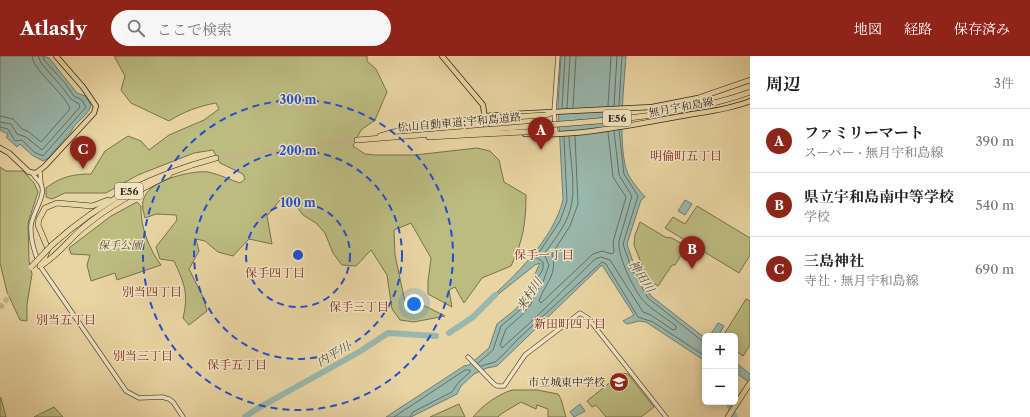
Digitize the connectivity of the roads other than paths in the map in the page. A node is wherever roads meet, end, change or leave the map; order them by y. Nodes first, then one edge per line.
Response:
1 (56, 56) edge
2 (442, 56) edge
3 (558, 56) edge
4 (750, 80) edge
5 (750, 92) edge
6 (750, 101) edge
7 (556, 113) junction
8 (485, 116) junction
9 (483, 132) junction
10 (558, 134) junction
11 (357, 140) tunnel mouth
12 (365, 140) junction
13 (0, 148) edge
14 (216, 158) tunnel mouth
15 (189, 165) junction
16 (40, 172) junction
17 (32, 173) junction
18 (41, 184) junction
19 (126, 192) junction
20 (40, 266) junction
21 (31, 267) tunnel mouth
22 (468, 357) dead end
23 (749, 384) edge
24 (730, 415) edge
25 (183, 417) edge
26 (666, 417) edge

1 - 16 main road
2 - 8 main road, 無月宇和島線
3 - 7 street
4 - 7 main road, 無月宇和島線
5 - 9 highway, 松山自動車道;宇和島道路 / E56, bridge
6 - 10 main road, 無月宇和島線
7 - 8 main road, 無月宇和島線
7 - 10 street
7 - 12 highway, bridge
8 - 10 main road, 無月宇和島線
9 - 10 highway, bridge
9 - 12 highway, 松山自動車道;宇和島道路
11 - 12 highway, 松山自動車道;宇和島道路
13 - 17 main road
14 - 15 highway, E56
15 - 19 highway, E56
15 - 20 highway
16 - 17 main road
16 - 18 street
17 - 18 street
18 - 20 street
19 - 20 highway
19 - 21 highway, E56, bridge
20 - 25 street
22 - 26 street
23 - 24 highway

